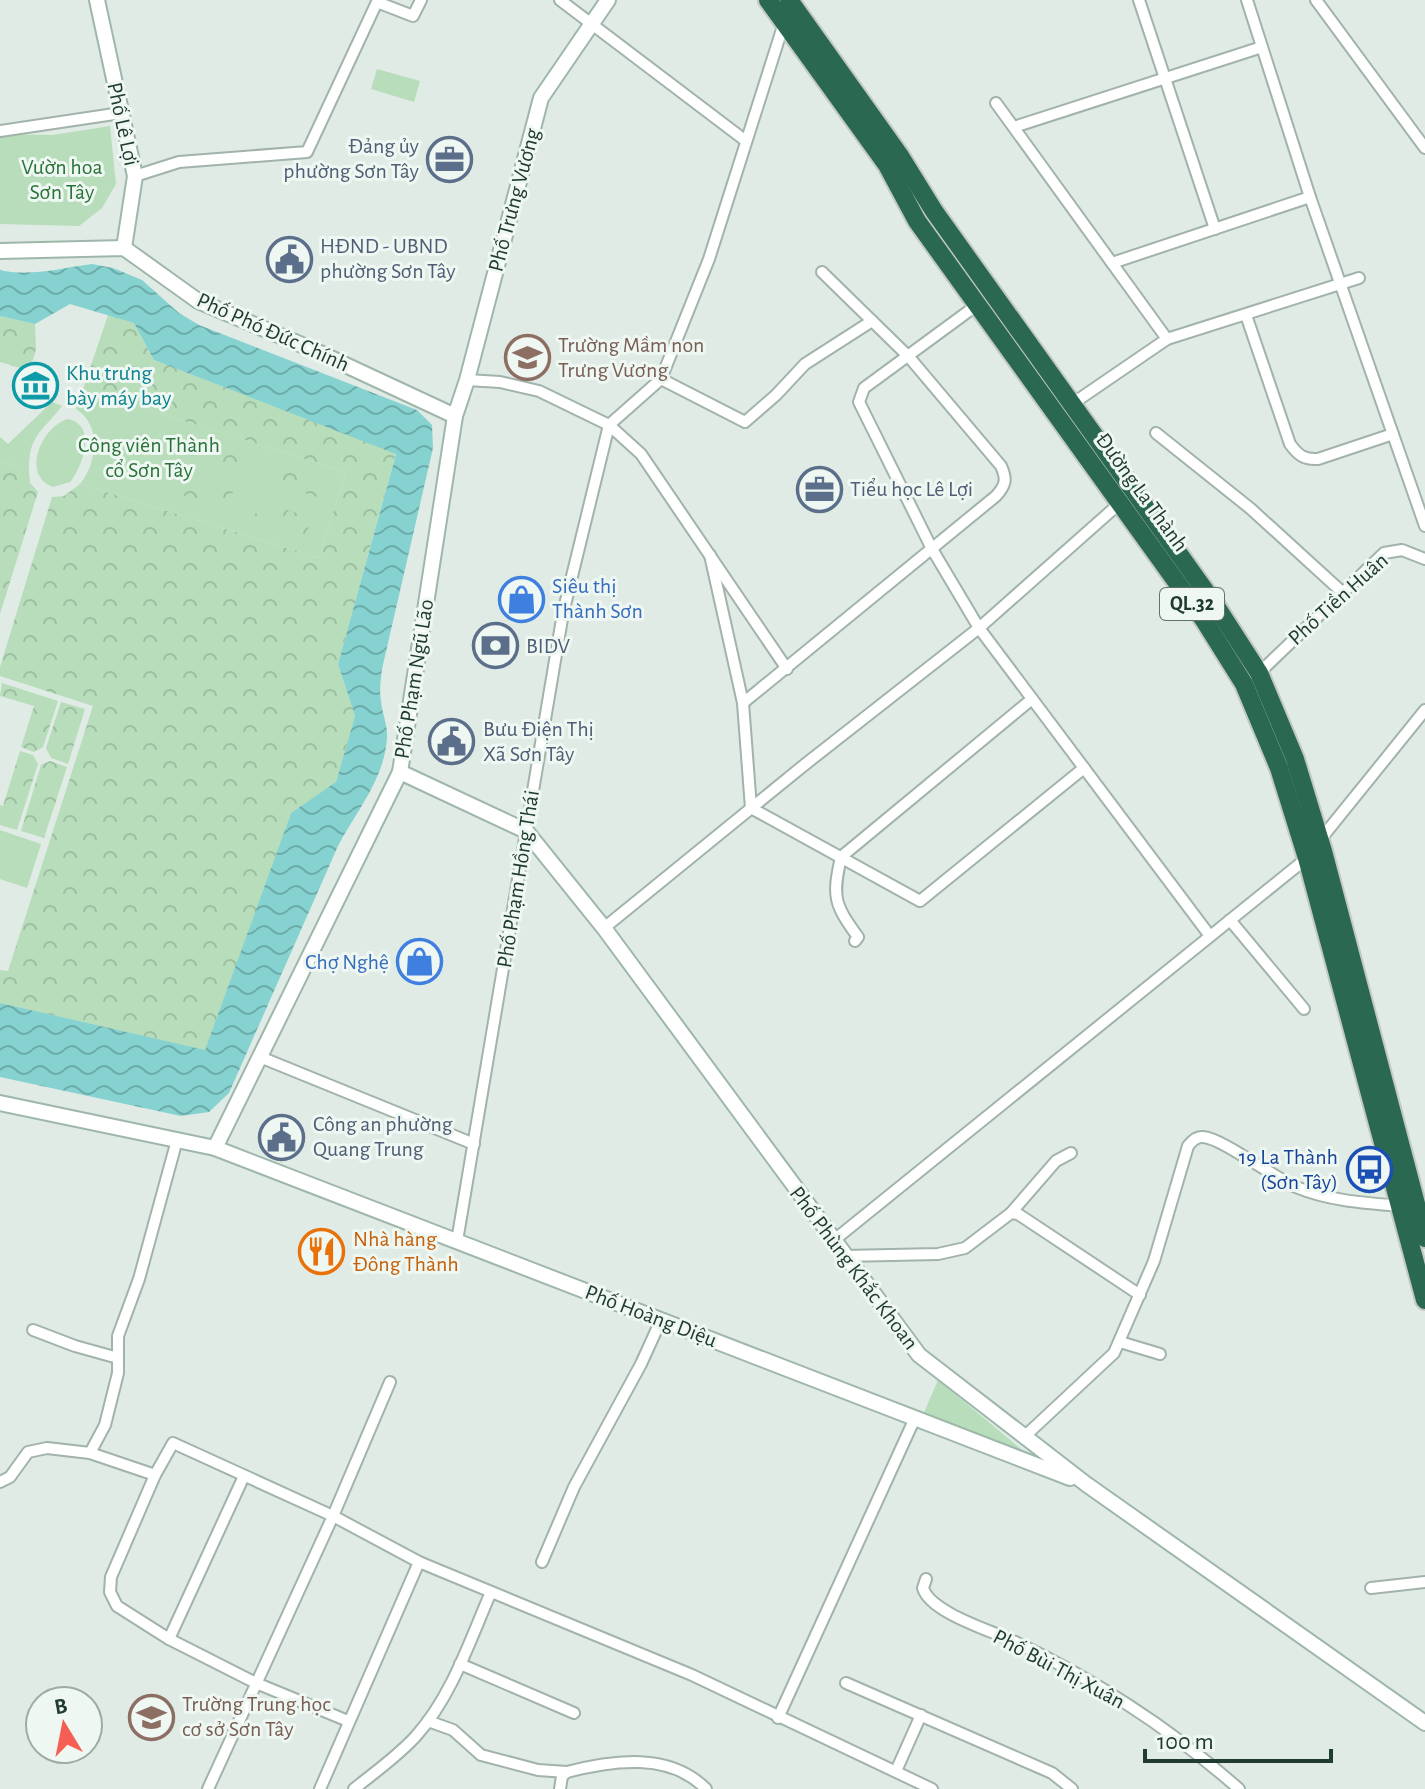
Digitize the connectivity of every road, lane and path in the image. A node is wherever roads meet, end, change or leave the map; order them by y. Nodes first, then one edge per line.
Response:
1 (97, 0) edge
2 (421, 0) edge
3 (560, 0) edge
4 (608, 0) edge
5 (768, 0) edge
6 (789, 0) edge
7 (1139, 0) edge
8 (1247, 0) edge
9 (1316, 0) edge
10 (785, 23) junction
11 (591, 24) junction
12 (1262, 47) junction
13 (1165, 78) junction
14 (996, 103) dead end
15 (121, 113) junction
16 (1014, 127) junction
17 (0, 131) edge
18 (746, 141) junction
19 (1425, 148) edge
20 (135, 176) junction
21 (1310, 197) junction
22 (1215, 229) junction
23 (124, 248) junction
24 (0, 251) edge
25 (1112, 263) junction
26 (822, 272) dead end
27 (1359, 278) dead end
28 (1340, 284) junction
29 (977, 305) junction
30 (1246, 315) junction
31 (872, 321) junction
32 (1167, 339) junction
33 (906, 354) junction
34 (661, 379) junction
35 (467, 380) junction
36 (1072, 404) junction
37 (455, 416) junction
38 (609, 425) junction
39 (1156, 433) dead end
40 (1393, 434) junction
41 (1120, 503) junction
42 (1425, 526) edge
43 (932, 549) junction
44 (710, 555) junction
45 (1425, 559) edge
46 (1342, 592) junction
47 (979, 628) junction
48 (787, 669) junction
49 (1259, 673) junction
50 (1032, 699) junction
51 (743, 703) junction
52 (1425, 710) edge
53 (1084, 768) junction
54 (400, 772) junction
55 (751, 808) junction
56 (526, 831) junction
57 (1320, 840) junction
58 (841, 857) junction
59 (1307, 858) junction
60 (1230, 920) junction
61 (604, 928) junction
62 (1210, 936) junction
63 (855, 941) dead end
64 (1304, 1009) dead end
65 (260, 1057) junction
66 (0, 1103) edge
67 (177, 1140) junction
68 (474, 1144) junction
69 (215, 1148) junction
70 (1071, 1153) dead end
71 (1401, 1206) junction
72 (1011, 1213) junction
73 (1425, 1238) edge
74 (457, 1241) junction
75 (833, 1241) junction
76 (844, 1256) junction
77 (1140, 1295) junction
78 (1425, 1300) edge
79 (661, 1320) junction
80 (33, 1330) dead end
81 (1120, 1342) junction
82 (1160, 1354) dead end
83 (118, 1358) junction
84 (390, 1382) dead end
85 (915, 1418) junction
86 (1024, 1437) junction
87 (1040, 1449) junction
88 (90, 1453) junction
89 (1033, 1464) junction
90 (155, 1475) junction
91 (244, 1476) junction
92 (0, 1482) edge
93 (1086, 1484) junction
94 (333, 1516) junction
95 (419, 1562) junction
96 (542, 1562) dead end
97 (926, 1579) dead end
98 (1425, 1582) edge
99 (1371, 1588) dead end
100 (491, 1592) junction
101 (169, 1639) junction
102 (460, 1664) junction
103 (256, 1683) junction
104 (846, 1683) dead end
105 (574, 1713) dead end
106 (921, 1715) junction
107 (778, 1718) junction
108 (348, 1721) junction
109 (428, 1721) junction
110 (1425, 1723) edge
111 (896, 1771) junction
112 (567, 1772) junction
113 (208, 1789) edge
114 (320, 1789) edge
115 (354, 1789) edge
116 (560, 1789) edge
117 (706, 1789) edge
118 (932, 1789) edge
119 (1072, 1789) edge
120 (1239, 1789) edge

1 - 15 main road, Phố Lê Lợi
2 - 20 street
3 - 11 street
4 - 11 main road, Phố Trưng Vương
5 - 10 highway, Đường La Thành / QL.32
6 - 36 highway, Đường La Thành / QL.32
7 - 13 street
8 - 12 street
9 - 19 street
10 - 18 street
10 - 29 highway, Đường La Thành / QL.32
11 - 18 street
11 - 35 main road, Phố Trưng Vương
12 - 13 street
12 - 21 street
13 - 16 street
13 - 22 street
14 - 16 street
15 - 17 street
15 - 20 main road, Phố Lê Lợi
16 - 25 street
18 - 34 street
20 - 23 main road, Phố Lê Lợi
21 - 22 street
21 - 28 street
22 - 25 street
23 - 24 main road
23 - 37 main road, Phố Phó Đức Chính
25 - 32 street
26 - 31 street
27 - 28 street
28 - 30 street
28 - 40 street
29 - 33 street
29 - 41 highway, Đường La Thành / QL.32
30 - 32 street
30 - 40 street
31 - 33 street
31 - 34 street
32 - 36 street
33 - 43 street
33 - 43 street
34 - 38 street
35 - 37 main road, Phố Trưng Vương
35 - 38 street
36 - 49 highway, Đường La Thành / QL.32
37 - 54 main road, Phố Phạm Ngũ Lão
38 - 44 street
38 - 56 street, Phố Phạm Hồng Thái
39 - 46 street
40 - 42 street
41 - 47 street
41 - 59 highway, Đường La Thành / QL.32
43 - 47 street
43 - 48 street
44 - 48 street
44 - 51 street
45 - 46 street, Phố Tiền Huân
46 - 49 street, Phố Tiền Huân
47 - 50 street
47 - 55 street
48 - 51 street
49 - 57 highway, Đường La Thành / QL.32
50 - 53 street
50 - 58 street
51 - 55 street
52 - 57 street
53 - 58 street
53 - 62 street
54 - 56 main road, Phố Phùng Khắc Khoan
54 - 65 main road, Phố Phạm Ngũ Lão
55 - 58 street
55 - 61 street
56 - 61 main road, Phố Phùng Khắc Khoan
56 - 68 street, Phố Phạm Hồng Thái
57 - 73 highway, Đường La Thành / QL.32
58 - 63 street
59 - 60 street
59 - 71 highway, Đường La Thành / QL.32
60 - 62 street
60 - 64 street
61 - 75 main road, Phố Phùng Khắc Khoan
62 - 75 street
65 - 68 street
65 - 69 main road, Phố Phạm Ngũ Lão
66 - 67 main road, Phố Hoàng Diệu
67 - 69 main road, Phố Hoàng Diệu
67 - 83 street
68 - 74 street, Phố Phạm Hồng Thái
69 - 74 main road, Phố Hoàng Diệu
70 - 72 street
71 - 77 street
71 - 78 highway, Đường La Thành / QL.32
72 - 76 street
72 - 77 street
74 - 79 main road, Phố Hoàng Diệu
75 - 76 main road, Phố Phùng Khắc Khoan
76 - 86 main road, Phố Phùng Khắc Khoan
77 - 81 street
79 - 85 main road, Phố Hoàng Diệu
79 - 96 street
80 - 83 street
81 - 82 street
81 - 86 street
83 - 88 street
84 - 94 street
85 - 89 main road, Phố Hoàng Diệu
85 - 107 street
86 - 87 main road, Phố Phùng Khắc Khoan
87 - 89 main road
87 - 93 main road, Phố Phùng Khắc Khoan
88 - 90 street
88 - 92 street
89 - 93 main road, Phố Hoàng Diệu
90 - 91 street
90 - 101 street
91 - 94 street
91 - 101 street
93 - 110 main road, Phố Phùng Khắc Khoan
94 - 95 street
94 - 103 street
95 - 100 street
95 - 108 street
97 - 120 street, Phố Bùi Thị Xuân
98 - 99 street
100 - 102 street
100 - 107 street
101 - 103 street
102 - 105 street
102 - 109 street
103 - 108 street
103 - 113 street
104 - 106 street
106 - 111 street
106 - 119 street
107 - 111 street
108 - 114 street
109 - 112 street
109 - 115 street
111 - 118 street
112 - 116 street
112 - 117 street

